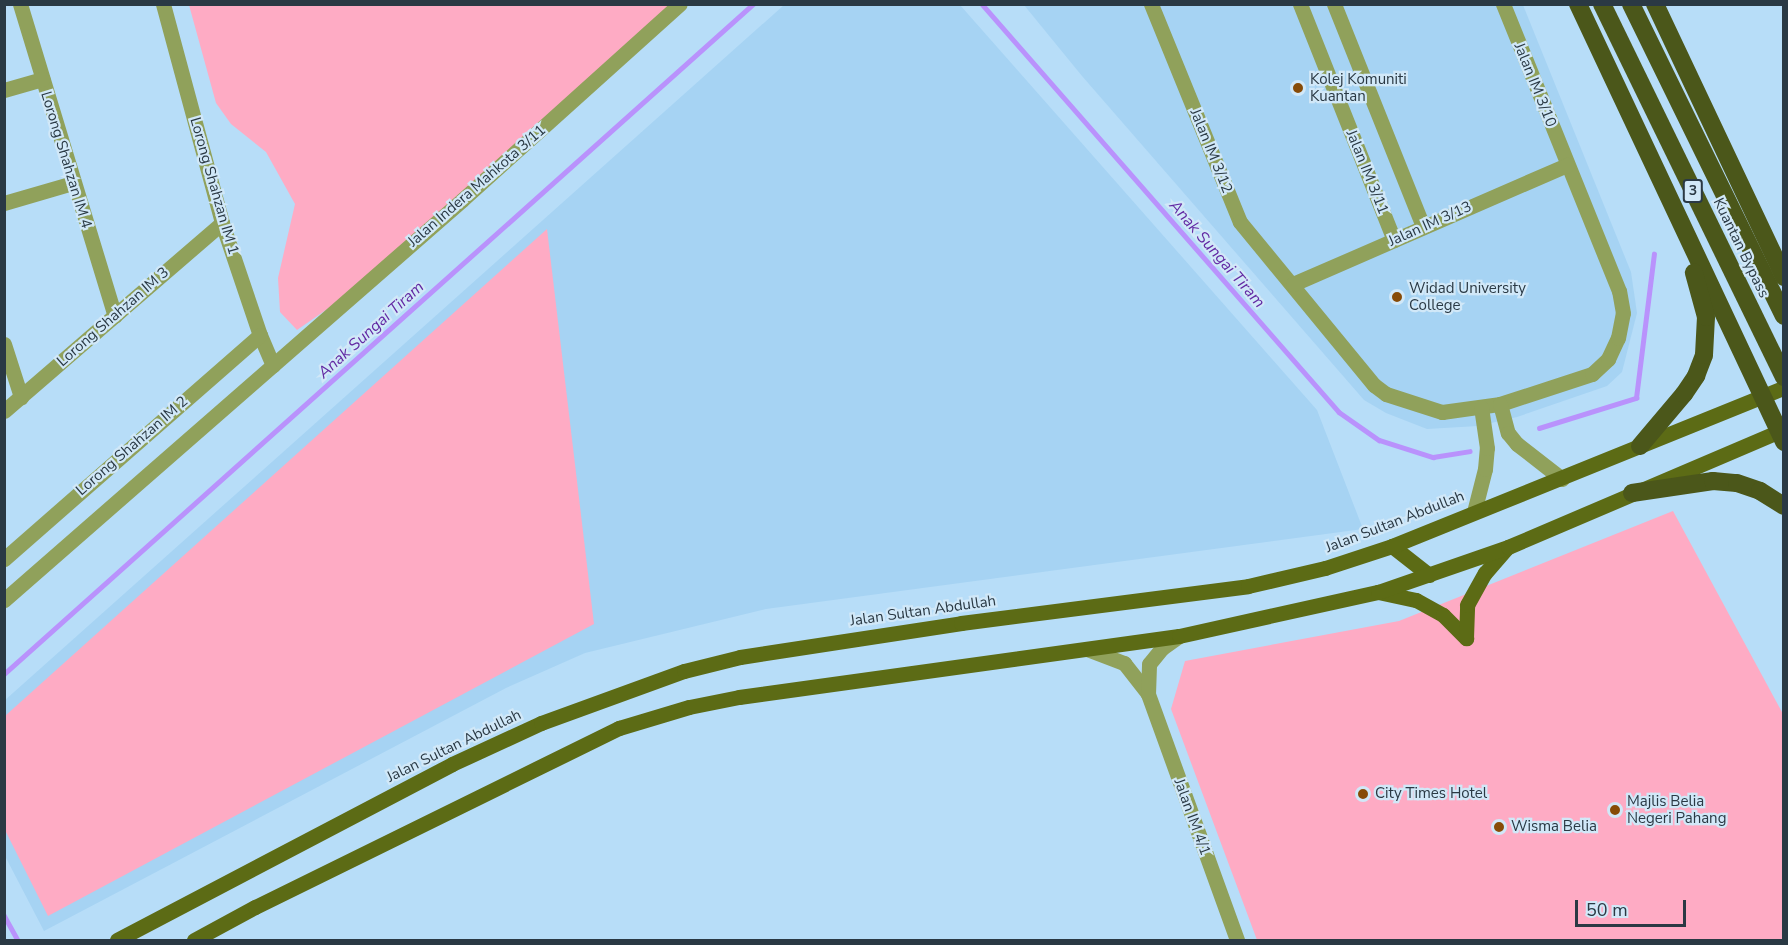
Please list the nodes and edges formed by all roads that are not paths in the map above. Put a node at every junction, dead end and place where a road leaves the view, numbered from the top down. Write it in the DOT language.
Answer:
graph roads {
  1 [pos="20,4"];
  2 [pos="163,4"];
  3 [pos="680,4"];
  4 [pos="1151,4"];
  5 [pos="1300,4"];
  6 [pos="1334,4"];
  7 [pos="1503,4"];
  8 [pos="1578,4"];
  9 [pos="1602,4"];
  10 [pos="1631,4"];
  11 [pos="1655,4"];
  12 [pos="42,79"];
  13 [pos="4,90"];
  14 [pos="1567,165"];
  15 [pos="72,183"];
  16 [pos="4,203"];
  17 [pos="222,223"];
  18 [pos="1423,227"];
  19 [pos="1684,233"];
  20 [pos="1764,235"];
  21 [pos="1394,240"];
  22 [pos="1784,257"];
  23 [pos="1784,277"];
  24 [pos="1293,284"];
  25 [pos="115,316"];
  26 [pos="1784,316"];
  27 [pos="260,335"];
  28 [pos="4,344"];
  29 [pos="1740,350"];
  30 [pos="1784,362"];
  31 [pos="273,365"];
  32 [pos="1784,377"];
  33 [pos="1784,388"];
  34 [pos="21,397"];
  35 [pos="1762,397"];
  36 [pos="1500,404"];
  37 [pos="1481,407"];
  38 [pos="4,411"];
  39 [pos="1782,434"];
  40 [pos="1640,446"];
  41 [pos="1562,479"];
  42 [pos="1632,493"];
  43 [pos="1784,506"];
  44 [pos="1474,512"];
  45 [pos="1392,546"];
  46 [pos="1509,547"];
  47 [pos="4,559"];
  48 [pos="1429,575"];
  49 [pos="1378,592"];
  50 [pos="4,600"];
  51 [pos="1179,636"];
  52 [pos="1087,649"];
  53 [pos="1148,694"];
  54 [pos="117,940"];
  55 [pos="194,940"];
  56 [pos="1237,940"];
  1 -- 12 [label="street, Lorong Shahzan IM 4"];
  2 -- 17 [label="street, Lorong Shahzan IM 1"];
  3 -- 31 [label="street, Jalan Indera Mahkota 3/11"];
  4 -- 24 [label="street, Jalan IM 3/12"];
  5 -- 21 [label="street, Jalan IM 3/11"];
  6 -- 18 [label="street, Jalan IM 3/11"];
  7 -- 14 [label="street, Jalan IM 3/10"];
  8 -- 19 [label="highway"];
  9 -- 32 [label="highway, Kuantan Bypass / 3"];
  10 -- 26 [label="highway, Kuantan Bypass / 3"];
  11 -- 20 [label="highway"];
  12 -- 13 [label="street"];
  12 -- 15 [label="street, Lorong Shahzan IM 4"];
  14 -- 18 [label="street, Jalan IM 3/13"];
  14 -- 36 [label="street, Jalan IM 3/10"];
  15 -- 16 [label="street"];
  15 -- 25 [label="street, Lorong Shahzan IM 4"];
  17 -- 25 [label="street, Lorong Shahzan IM 3"];
  17 -- 27 [label="street, Lorong Shahzan IM 1"];
  18 -- 21 [label="street, Jalan IM 3/13"];
  19 -- 29 [label="highway"];
  19 -- 40 [label="highway"];
  20 -- 22 [label="highway"];
  20 -- 23 [label="highway"];
  21 -- 24 [label="street, Jalan IM 3/13"];
  24 -- 37 [label="street, Jalan IM 3/12"];
  25 -- 34 [label="street, Lorong Shahzan IM 3"];
  27 -- 31 [label="street, Lorong Shahzan IM 1"];
  27 -- 47 [label="street, Lorong Shahzan IM 2"];
  28 -- 34 [label="street"];
  29 -- 30 [label="highway"];
  29 -- 35 [label="highway"];
  31 -- 50 [label="street, Jalan Indera Mahkota 3/11"];
  33 -- 35 [label="main road, Jalan Sultan Abdullah"];
  34 -- 38 [label="street, Lorong Shahzan IM 3"];
  35 -- 39 [label="highway"];
  35 -- 40 [label="main road, Jalan Sultan Abdullah"];
  36 -- 37 [label="street, Jalan IM 3/12"];
  36 -- 41 [label="street"];
  37 -- 44 [label="street"];
  39 -- 42 [label="main road"];
  40 -- 41 [label="main road, Jalan Sultan Abdullah"];
  41 -- 44 [label="main road, Jalan Sultan Abdullah"];
  42 -- 43 [label="highway"];
  42 -- 46 [label="main road"];
  44 -- 45 [label="main road, Jalan Sultan Abdullah"];
  45 -- 48 [label="main road"];
  45 -- 54 [label="main road, Jalan Sultan Abdullah"];
  46 -- 48 [label="main road"];
  46 -- 49 [label="main road"];
  48 -- 49 [label="main road"];
  49 -- 51 [label="main road"];
  51 -- 52 [label="main road"];
  51 -- 53 [label="street, Jalan IM 4/1"];
  52 -- 53 [label="street, Jalan IM 4/1"];
  52 -- 55 [label="main road"];
  53 -- 56 [label="street, Jalan IM 4/1"];
}
